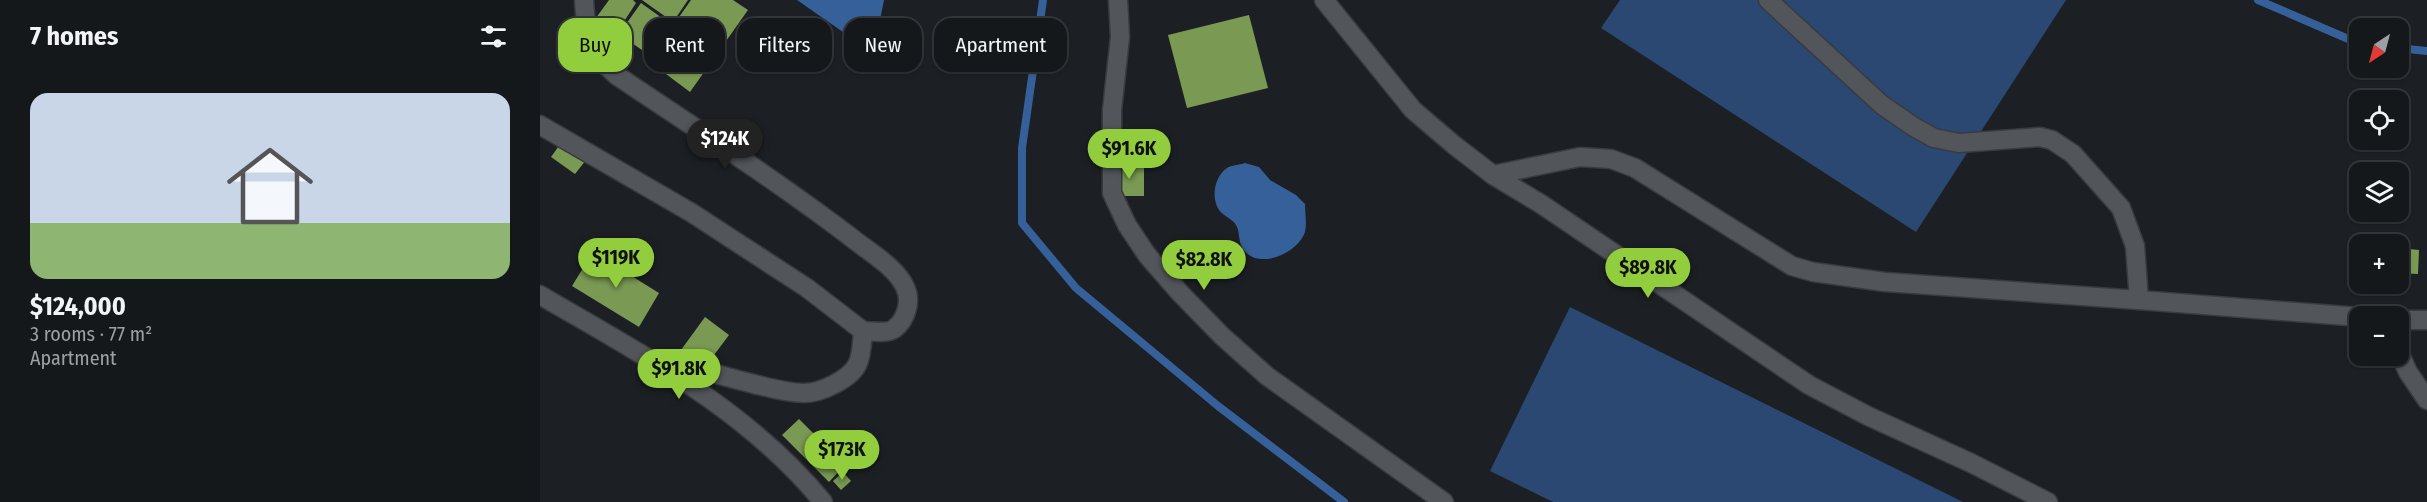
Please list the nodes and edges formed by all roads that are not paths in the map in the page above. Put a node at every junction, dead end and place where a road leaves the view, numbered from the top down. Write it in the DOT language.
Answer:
graph roads {
  1 [pos="584,0"];
  2 [pos="1118,0"];
  3 [pos="1324,0"];
  4 [pos="1768,0"];
  5 [pos="540,125"];
  6 [pos="1493,175"];
  7 [pos="540,296"];
  8 [pos="2139,300"];
  9 [pos="2349,316"];
  10 [pos="2409,320"];
  11 [pos="2427,320"];
  12 [pos="863,331"];
  13 [pos="655,362"];
  14 [pos="2405,366"];
  15 [pos="2427,400"];
  16 [pos="823,502"];
  17 [pos="1444,502"];
  18 [pos="2048,502"];
  1 -- 12 [label="street"];
  2 -- 17 [label="street"];
  3 -- 6 [label="street"];
  4 -- 8 [label="street"];
  5 -- 12 [label="street"];
  6 -- 8 [label="street"];
  6 -- 18 [label="street"];
  7 -- 13 [label="street"];
  8 -- 9 [label="street"];
  10 -- 11 [label="street"];
  12 -- 13 [label="street"];
  13 -- 16 [label="street"];
  14 -- 15 [label="street"];
}
